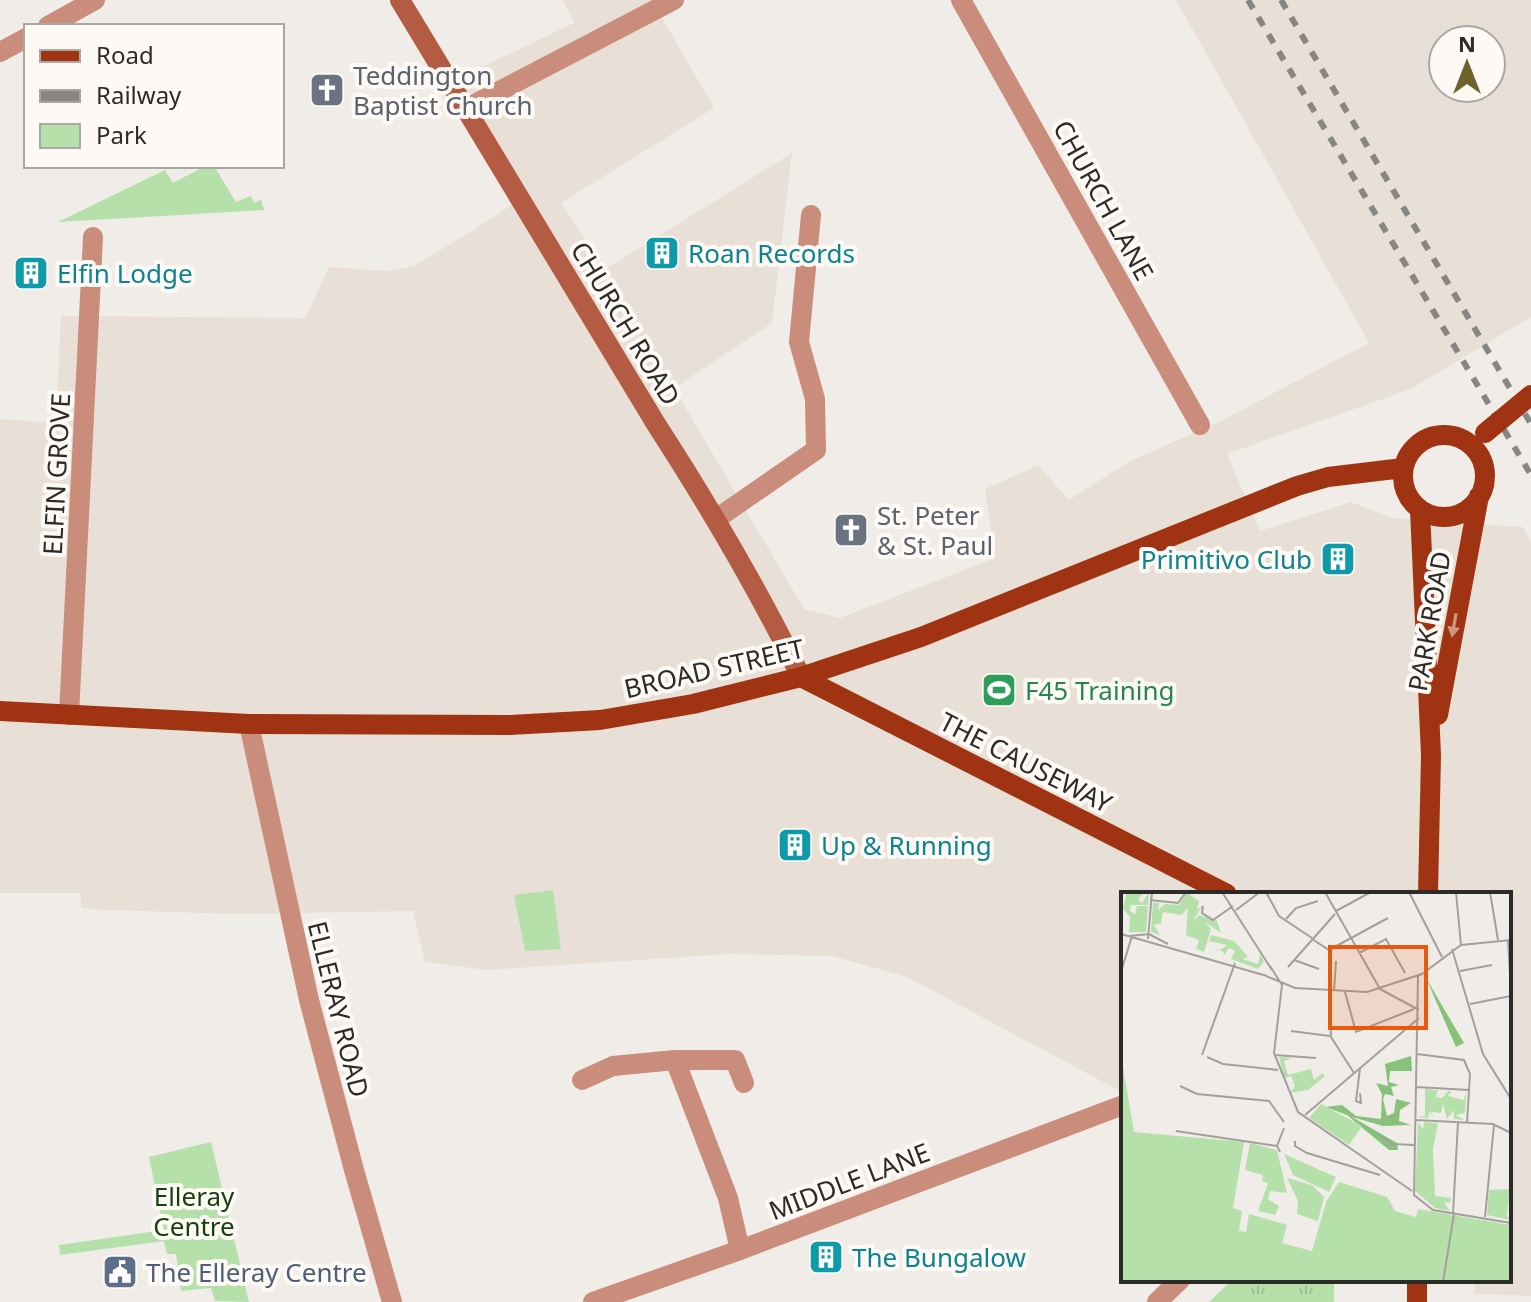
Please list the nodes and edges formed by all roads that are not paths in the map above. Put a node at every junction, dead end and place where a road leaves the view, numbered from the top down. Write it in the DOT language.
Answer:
graph roads {
  1 [pos="95,0"];
  2 [pos="400,0"];
  3 [pos="674,0"];
  4 [pos="961,0"];
  5 [pos="52,24"];
  6 [pos="24,39"];
  7 [pos="0,52"];
  8 [pos="465,109"];
  9 [pos="811,215"];
  10 [pos="93,237"];
  11 [pos="1531,395"];
  12 [pos="1200,425"];
  13 [pos="1479,440"];
  14 [pos="1403,468"];
  15 [pos="1479,496"];
  16 [pos="1420,510"];
  17 [pos="716,519"];
  18 [pos="801,677"];
  19 [pos="0,711"];
  20 [pos="69,715"];
  21 [pos="249,724"];
  22 [pos="1431,755"];
  23 [pos="1223,892"];
  24 [pos="1428,892"];
  25 [pos="675,1060"];
  26 [pos="582,1080"];
  27 [pos="744,1083"];
  28 [pos="1121,1106"];
  29 [pos="740,1250"];
  30 [pos="1178,1282"];
  31 [pos="392,1302"];
  32 [pos="593,1302"];
  33 [pos="1157,1302"];
  1 -- 5 [label="street"];
  2 -- 8 [label="main road, CHURCH ROAD"];
  3 -- 8 [label="street"];
  4 -- 12 [label="street, CHURCH LANE"];
  6 -- 7 [label="street"];
  8 -- 17 [label="main road, CHURCH ROAD"];
  9 -- 17 [label="street"];
  10 -- 20 [label="street, ELFIN GROVE"];
  11 -- 13 [label="main road, bridge"];
  13 -- 14 [label="main road"];
  13 -- 15 [label="main road"];
  14 -- 16 [label="main road"];
  14 -- 18 [label="main road, BROAD STREET"];
  15 -- 16 [label="main road"];
  15 -- 22 [label="main road, PARK ROAD, one-way"];
  16 -- 22 [label="main road, PARK ROAD"];
  17 -- 18 [label="main road, CHURCH ROAD"];
  18 -- 21 [label="main road, BROAD STREET"];
  18 -- 23 [label="main road, THE CAUSEWAY"];
  19 -- 20 [label="main road, BROAD STREET"];
  20 -- 21 [label="main road, BROAD STREET"];
  21 -- 31 [label="street, ELLERAY ROAD"];
  22 -- 24 [label="main road, PARK ROAD"];
  25 -- 26 [label="street"];
  25 -- 27 [label="street"];
  25 -- 29 [label="street"];
  28 -- 29 [label="street, MIDDLE LANE"];
  29 -- 32 [label="street, MIDDLE LANE"];
  30 -- 33 [label="street"];
}
